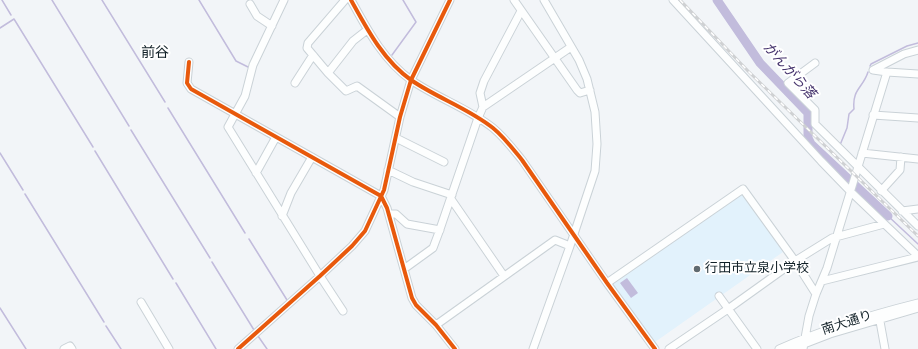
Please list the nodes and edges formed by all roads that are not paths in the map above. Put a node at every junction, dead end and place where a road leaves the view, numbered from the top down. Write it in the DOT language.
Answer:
graph roads {
  1 [pos="284,0"];
  2 [pos="345,0"];
  3 [pos="351,0"];
  4 [pos="450,0"];
  5 [pos="514,0"];
  6 [pos="544,0"];
  7 [pos="673,0"];
  8 [pos="250,4"];
  9 [pos="521,11"];
  10 [pos="272,26"];
  11 [pos="367,30"];
  12 [pos="571,47"];
  13 [pos="918,50"];
  14 [pos="313,55"];
  15 [pos="554,58"];
  16 [pos="189,62"];
  17 [pos="815,63"];
  18 [pos="887,72"];
  19 [pos="328,73"];
  20 [pos="918,74"];
  21 [pos="411,80"];
  22 [pos="295,83"];
  23 [pos="590,90"];
  24 [pos="483,107"];
  25 [pos="235,114"];
  26 [pos="873,115"];
  27 [pos="400,118"];
  28 [pos="478,118"];
  29 [pos="918,118"];
  30 [pos="276,137"];
  31 [pos="396,138"];
  32 [pos="862,153"];
  33 [pos="312,157"];
  34 [pos="901,157"];
  35 [pos="918,159"];
  36 [pos="444,162"];
  37 [pos="858,167"];
  38 [pos="388,170"];
  39 [pos="256,173"];
  40 [pos="881,191"];
  41 [pos="850,192"];
  42 [pos="381,196"];
  43 [pos="451,197"];
  44 [pos="918,209"];
  45 [pos="902,211"];
  46 [pos="389,214"];
  47 [pos="282,216"];
  48 [pos="884,224"];
  49 [pos="918,226"];
  50 [pos="440,230"];
  51 [pos="574,234"];
  52 [pos="836,236"];
  53 [pos="570,246"];
  54 [pos="918,256"];
  55 [pos="795,261"];
  56 [pos="404,269"];
  57 [pos="320,276"];
  58 [pos="504,276"];
  59 [pos="822,281"];
  60 [pos="607,283"];
  61 [pos="816,294"];
  62 [pos="719,296"];
  63 [pos="141,302"];
  64 [pos="918,303"];
  65 [pos="918,308"];
  66 [pos="728,309"];
  67 [pos="343,311"];
  68 [pos="879,316"];
  69 [pos="436,325"];
  70 [pos="805,343"];
  71 [pos="64,349"];
  72 [pos="72,349"];
  73 [pos="169,349"];
  74 [pos="238,349"];
  75 [pos="455,349"];
  76 [pos="533,349"];
  77 [pos="655,349"];
  78 [pos="669,349"];
  79 [pos="757,349"];
  80 [pos="779,349"];
  81 [pos="791,349"];
  82 [pos="885,349"];
  1 -- 10 [label="street"];
  2 -- 14 [label="street"];
  3 -- 11 [label="street"];
  4 -- 21 [label="street"];
  5 -- 9 [label="street"];
  6 -- 12 [label="street"];
  7 -- 41 [label="street"];
  8 -- 10 [label="street"];
  9 -- 15 [label="street"];
  9 -- 24 [label="street"];
  10 -- 25 [label="street"];
  11 -- 19 [label="street"];
  11 -- 21 [label="street"];
  12 -- 15 [label="street"];
  12 -- 23 [label="street"];
  13 -- 18 [label="street"];
  14 -- 19 [label="street"];
  14 -- 22 [label="street"];
  15 -- 23 [label="street"];
  15 -- 24 [label="street"];
  16 -- 25 [label="street"];
  17 -- 37 [label="street"];
  18 -- 20 [label="street"];
  18 -- 26 [label="street"];
  19 -- 27 [label="street"];
  21 -- 27 [label="street"];
  21 -- 28 [label="street"];
  23 -- 51 [label="street"];
  24 -- 28 [label="street"];
  25 -- 30 [label="street"];
  25 -- 39 [label="street"];
  26 -- 29 [label="street"];
  26 -- 32 [label="street"];
  27 -- 31 [label="street"];
  28 -- 43 [label="street"];
  28 -- 51 [label="street"];
  30 -- 33 [label="street"];
  30 -- 39 [label="street"];
  31 -- 36 [label="street"];
  31 -- 38 [label="street"];
  32 -- 34 [label="street"];
  32 -- 37 [label="street"];
  33 -- 42 [label="street"];
  33 -- 47 [label="street"];
  34 -- 35 [label="street"];
  34 -- 40 [label="street"];
  37 -- 40 [label="street"];
  37 -- 41 [label="street"];
  38 -- 42 [label="street"];
  38 -- 43 [label="street"];
  39 -- 47 [label="street"];
  40 -- 45 [label="street"];
  41 -- 48 [label="street"];
  41 -- 52 [label="street"];
  42 -- 46 [label="street"];
  42 -- 57 [label="street"];
  43 -- 50 [label="street"];
  43 -- 58 [label="street"];
  44 -- 45 [label="street"];
  45 -- 49 [label="street"];
  46 -- 50 [label="street"];
  46 -- 56 [label="street"];
  47 -- 57 [label="street"];
  48 -- 52 [label="street"];
  48 -- 54 [label="street"];
  50 -- 56 [label="street"];
  51 -- 53 [label="street"];
  51 -- 60 [label="street"];
  52 -- 55 [label="street"];
  52 -- 59 [label="street"];
  53 -- 58 [label="street"];
  53 -- 76 [label="street"];
  54 -- 59 [label="street"];
  55 -- 60 [label="street"];
  55 -- 61 [label="street"];
  55 -- 66 [label="street"];
  56 -- 69 [label="street"];
  57 -- 67 [label="street"];
  57 -- 74 [label="street"];
  58 -- 69 [label="street"];
  59 -- 61 [label="street"];
  60 -- 77 [label="street"];
  61 -- 70 [label="street"];
  62 -- 66 [label="street"];
  63 -- 73 [label="street"];
  64 -- 68 [label="street, 南大通り"];
  65 -- 68 [label="street, 南大通り"];
  66 -- 78 [label="street"];
  66 -- 79 [label="street"];
  68 -- 70 [label="street, 南大通り"];
  68 -- 82 [label="street"];
  69 -- 75 [label="street"];
  70 -- 80 [label="street, 南大通り"];
  70 -- 81 [label="street, 南大通り"];
  71 -- 72 [label="street"];
}
